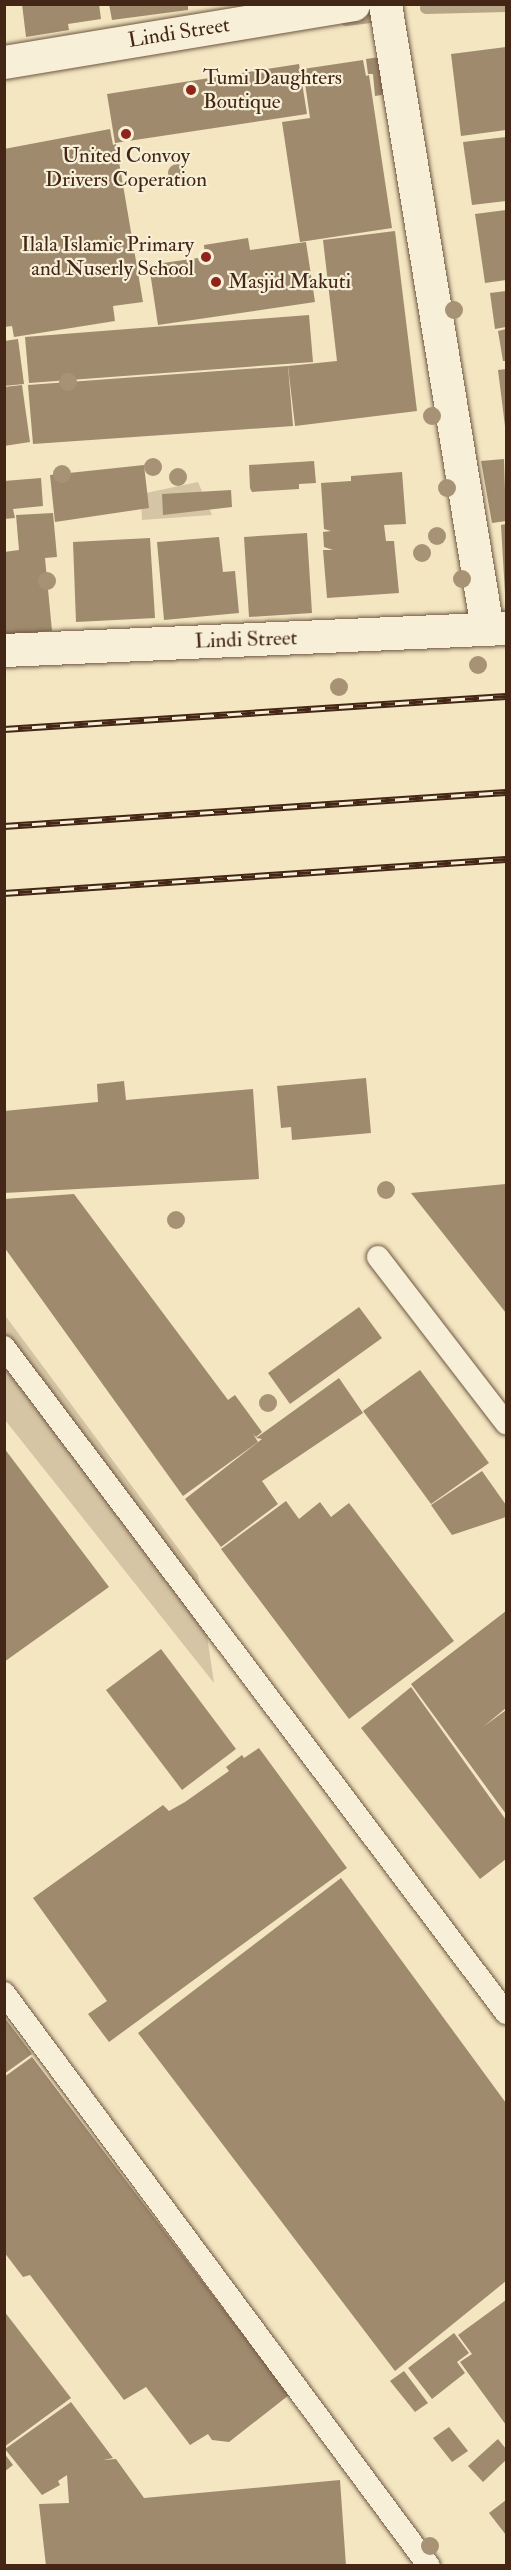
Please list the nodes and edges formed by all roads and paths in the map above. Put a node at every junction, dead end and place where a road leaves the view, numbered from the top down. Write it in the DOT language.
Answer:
graph roads {
  1 [pos="353,4"];
  2 [pos="385,4"];
  3 [pos="4,62"];
  4 [pos="497,629"];
  5 [pos="4,650"];
  6 [pos="378,1257"];
  7 [pos="4,1347"];
  8 [pos="507,1423"];
  9 [pos="4,1993"];
  10 [pos="507,2013"];
  11 [pos="429,2565"];
  1 -- 3 [label="street, Lindi Street"];
  2 -- 4 [label="street"];
  4 -- 5 [label="street, Lindi Street"];
  6 -- 8 [label="lane"];
  7 -- 10 [label="lane"];
  9 -- 11 [label="lane"];
}
